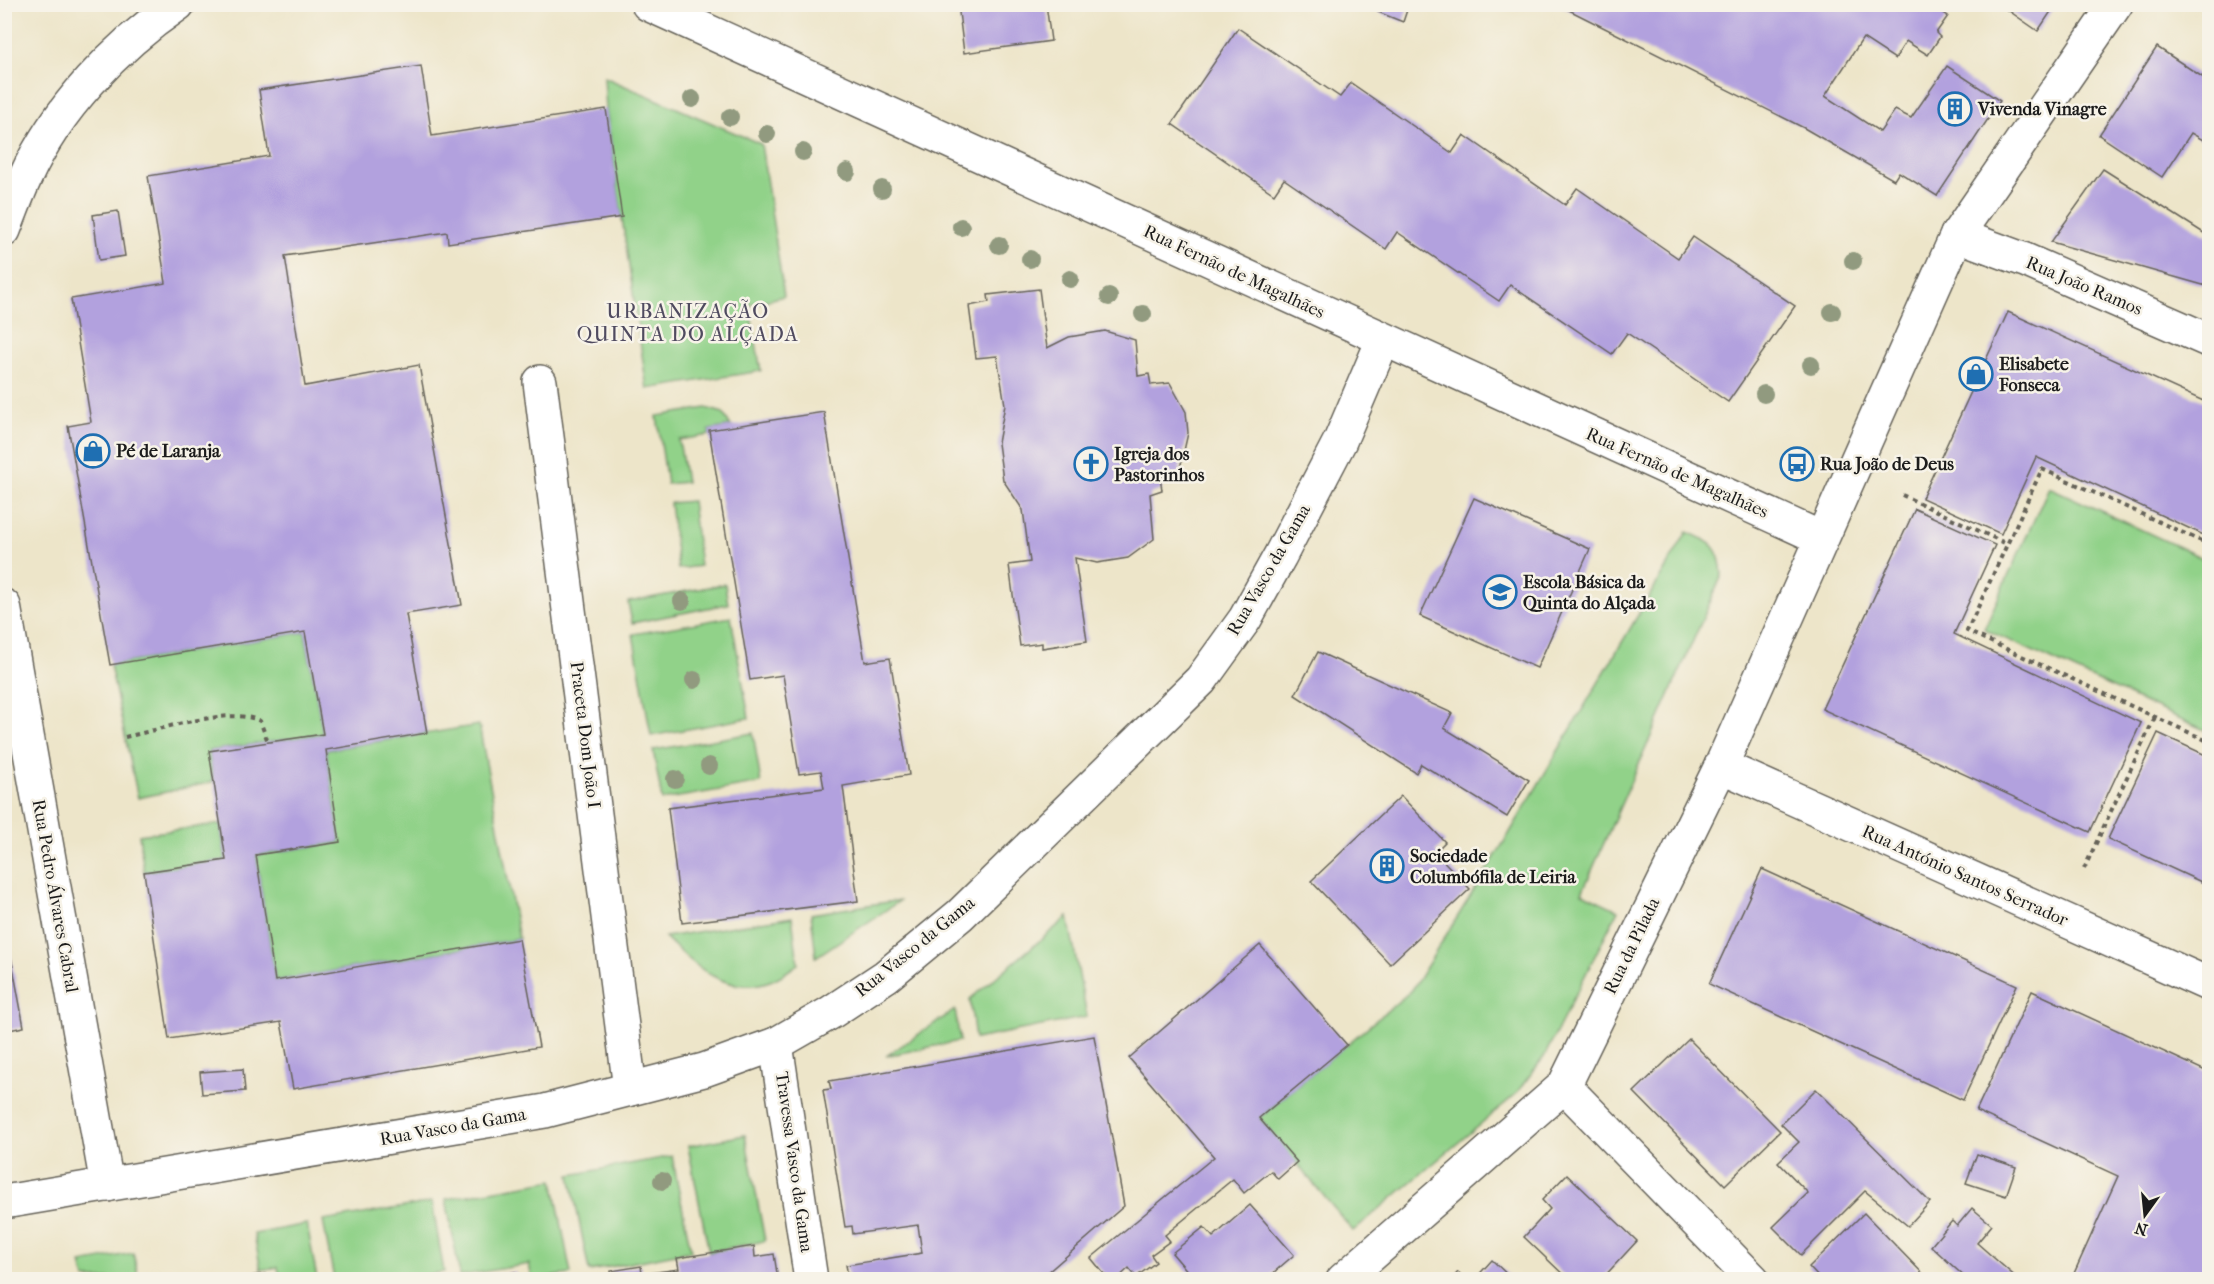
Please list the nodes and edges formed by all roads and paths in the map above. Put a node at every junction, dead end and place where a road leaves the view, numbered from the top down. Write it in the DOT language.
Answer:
graph roads {
  1 [pos="178,4"];
  2 [pos="648,4"];
  3 [pos="2116,4"];
  4 [pos="4,230"];
  5 [pos="1957,235"];
  6 [pos="1383,340"];
  7 [pos="2210,340"];
  8 [pos="540,382"];
  9 [pos="1902,495"];
  10 [pos="1821,538"];
  11 [pos="2007,544"];
  12 [pos="2210,545"];
  13 [pos="4,606"];
  14 [pos="2155,717"];
  15 [pos="125,737"];
  16 [pos="268,742"];
  17 [pos="2210,742"];
  18 [pos="1720,766"];
  19 [pos="2084,869"];
  20 [pos="2210,985"];
  21 [pos="776,1044"];
  22 [pos="1564,1086"];
  23 [pos="630,1089"];
  24 [pos="107,1185"];
  25 [pos="4,1202"];
  26 [pos="811,1280"];
  27 [pos="1343,1280"];
  28 [pos="1753,1280"];
  1 -- 4 [label="street"];
  2 -- 6 [label="street, Rua Fernão de Magalhães"];
  3 -- 5 [label="street"];
  5 -- 7 [label="street, Rua João Ramos"];
  5 -- 10 [label="street"];
  6 -- 10 [label="street, Rua Fernão de Magalhães"];
  6 -- 21 [label="street, Rua Vasco da Gama"];
  8 -- 23 [label="street, Praceta Dom João I"];
  9 -- 11 [label="path"];
  10 -- 18 [label="street, Rua da Pilada"];
  11 -- 12 [label="path"];
  11 -- 14 [label="path"];
  13 -- 24 [label="street, Rua Pedro Álvares Cabral"];
  14 -- 17 [label="path"];
  14 -- 19 [label="path"];
  15 -- 16 [label="path"];
  18 -- 20 [label="street, Rua António Santos Serrador"];
  18 -- 22 [label="street, Rua da Pilada"];
  21 -- 23 [label="street, Rua Vasco da Gama"];
  21 -- 26 [label="street, Travessa Vasco da Gama"];
  22 -- 27 [label="street, Rua da Pilada"];
  22 -- 28 [label="street"];
  23 -- 24 [label="street, Rua Vasco da Gama"];
  24 -- 25 [label="street, Rua Vasco da Gama"];
}
